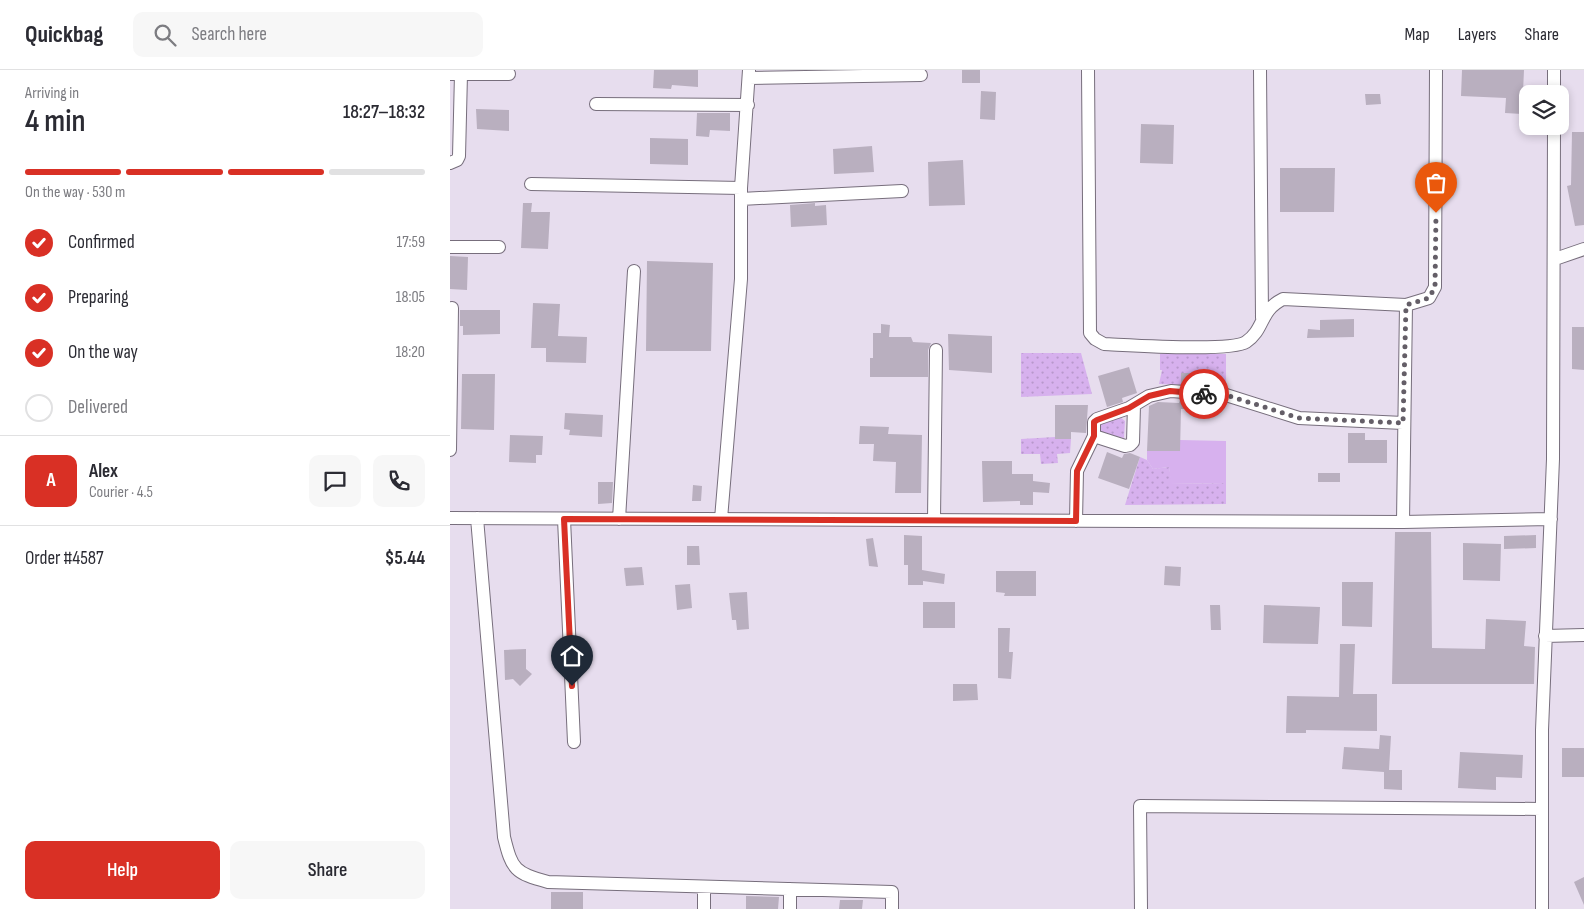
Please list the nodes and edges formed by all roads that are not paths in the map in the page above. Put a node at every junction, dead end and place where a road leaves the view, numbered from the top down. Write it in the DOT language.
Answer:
graph roads {
  1 [pos="1088,70"];
  2 [pos="1260,70"];
  3 [pos="1436,70"];
  4 [pos="1554,70"];
  5 [pos="455,74"];
  6 [pos="509,74"];
  7 [pos="749,74"];
  8 [pos="921,75"];
  9 [pos="1554,85"];
  10 [pos="596,104"];
  11 [pos="748,105"];
  12 [pos="1554,135"];
  13 [pos="450,163"];
  14 [pos="531,184"];
  15 [pos="902,191"];
  16 [pos="741,193"];
  17 [pos="450,247"];
  18 [pos="499,247"];
  19 [pos="1584,250"];
  20 [pos="1555,259"];
  21 [pos="634,272"];
  22 [pos="1406,305"];
  23 [pos="452,308"];
  24 [pos="1262,318"];
  25 [pos="936,350"];
  26 [pos="1134,405"];
  27 [pos="1403,423"];
  28 [pos="1094,436"];
  29 [pos="450,450"];
  30 [pos="450,518"];
  31 [pos="477,518"];
  32 [pos="564,519"];
  33 [pos="619,519"];
  34 [pos="721,519"];
  35 [pos="1551,519"];
  36 [pos="934,520"];
  37 [pos="1076,521"];
  38 [pos="1403,522"];
  39 [pos="1584,635"];
  40 [pos="1545,636"];
  41 [pos="574,742"];
  42 [pos="1541,809"];
  43 [pos="704,887"];
  44 [pos="790,889"];
  45 [pos="704,909"];
  46 [pos="790,909"];
  47 [pos="892,909"];
  48 [pos="1141,909"];
  49 [pos="1542,909"];
  1 -- 24 [label="street"];
  2 -- 24 [label="street"];
  3 -- 22 [label="street"];
  4 -- 9 [label="street"];
  5 -- 6 [label="street"];
  5 -- 13 [label="street"];
  7 -- 8 [label="street"];
  7 -- 11 [label="street"];
  10 -- 11 [label="street"];
  11 -- 16 [label="street"];
  12 -- 20 [label="street"];
  14 -- 16 [label="street"];
  15 -- 16 [label="street"];
  16 -- 34 [label="street"];
  17 -- 18 [label="street"];
  19 -- 20 [label="street"];
  20 -- 35 [label="street"];
  21 -- 33 [label="street"];
  22 -- 24 [label="street"];
  22 -- 27 [label="street"];
  23 -- 29 [label="street"];
  25 -- 36 [label="street"];
  26 -- 27 [label="street"];
  26 -- 28 [label="street"];
  26 -- 28 [label="street"];
  27 -- 38 [label="street"];
  28 -- 37 [label="street"];
  30 -- 31 [label="street"];
  31 -- 32 [label="street"];
  31 -- 43 [label="street"];
  32 -- 33 [label="street"];
  32 -- 41 [label="street"];
  33 -- 34 [label="street"];
  34 -- 36 [label="street"];
  35 -- 38 [label="street"];
  35 -- 40 [label="street"];
  36 -- 37 [label="street"];
  37 -- 38 [label="street"];
  39 -- 40 [label="street"];
  40 -- 42 [label="street"];
  42 -- 48 [label="street"];
  42 -- 49 [label="street"];
  43 -- 44 [label="street"];
  43 -- 45 [label="street"];
  44 -- 46 [label="street"];
  44 -- 47 [label="street"];
}
